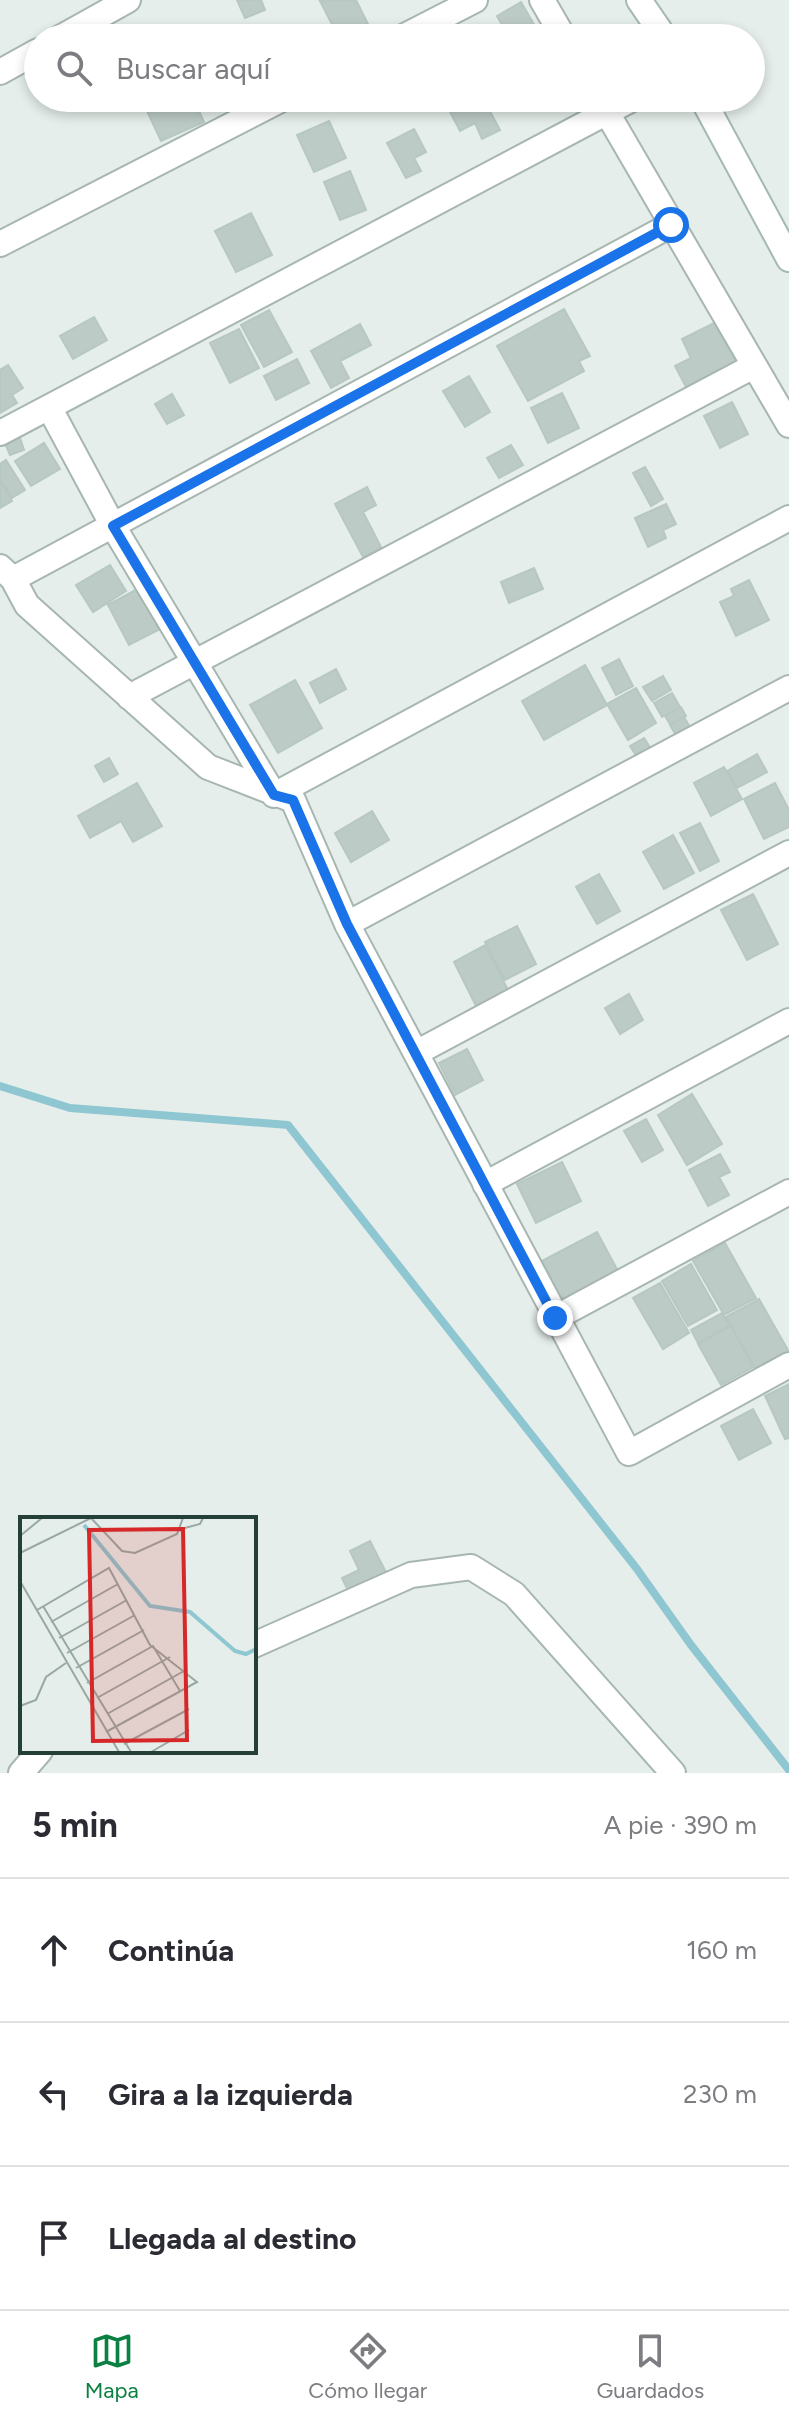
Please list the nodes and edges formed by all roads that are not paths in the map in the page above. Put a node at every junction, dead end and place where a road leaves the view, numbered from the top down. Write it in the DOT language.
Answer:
graph roads {
  1 [pos="128,0"];
  2 [pos="475,0"];
  3 [pos="542,0"];
  4 [pos="639,0"];
  5 [pos="85,24"];
  6 [pos="428,24"];
  7 [pos="556,24"];
  8 [pos="655,24"];
  9 [pos="24,59"];
  10 [pos="0,72"];
  11 [pos="257,112"];
  12 [pos="589,112"];
  13 [pos="606,112"];
  14 [pos="710,112"];
  15 [pos="671,225"];
  16 [pos="0,244"];
  17 [pos="789,259"];
  18 [pos="752,367"];
  19 [pos="49,407"];
  20 [pos="789,425"];
  21 [pos="0,433"];
  22 [pos="789,518"];
  23 [pos="113,526"];
  24 [pos="7,573"];
  25 [pos="194,663"];
  26 [pos="789,688"];
  27 [pos="129,697"];
  28 [pos="274,795"];
  29 [pos="789,853"];
  30 [pos="347,924"];
  31 [pos="789,1021"];
  32 [pos="416,1053"];
  33 [pos="485,1184"];
  34 [pos="789,1192"];
  35 [pos="555,1318"];
  36 [pos="789,1365"];
  37 [pos="256,1644"];
  38 [pos="38,1753"];
  39 [pos="21,1773"];
  40 [pos="673,1773"];
  1 -- 5 [label="street"];
  2 -- 6 [label="street"];
  3 -- 7 [label="street"];
  4 -- 8 [label="street"];
  9 -- 10 [label="street"];
  11 -- 16 [label="street"];
  12 -- 19 [label="street"];
  13 -- 15 [label="street"];
  14 -- 17 [label="street"];
  15 -- 18 [label="street"];
  15 -- 23 [label="street"];
  18 -- 20 [label="street"];
  18 -- 25 [label="street"];
  19 -- 21 [label="street"];
  19 -- 23 [label="street"];
  22 -- 28 [label="street"];
  23 -- 24 [label="street"];
  23 -- 25 [label="street"];
  24 -- 27 [label="street"];
  25 -- 27 [label="street"];
  25 -- 28 [label="street"];
  26 -- 30 [label="street"];
  27 -- 28 [label="street"];
  28 -- 30 [label="street"];
  29 -- 32 [label="street"];
  30 -- 32 [label="street"];
  31 -- 33 [label="street"];
  32 -- 33 [label="street"];
  33 -- 35 [label="street"];
  34 -- 35 [label="street"];
  35 -- 36 [label="street"];
  37 -- 40 [label="street"];
  38 -- 39 [label="street"];
}
